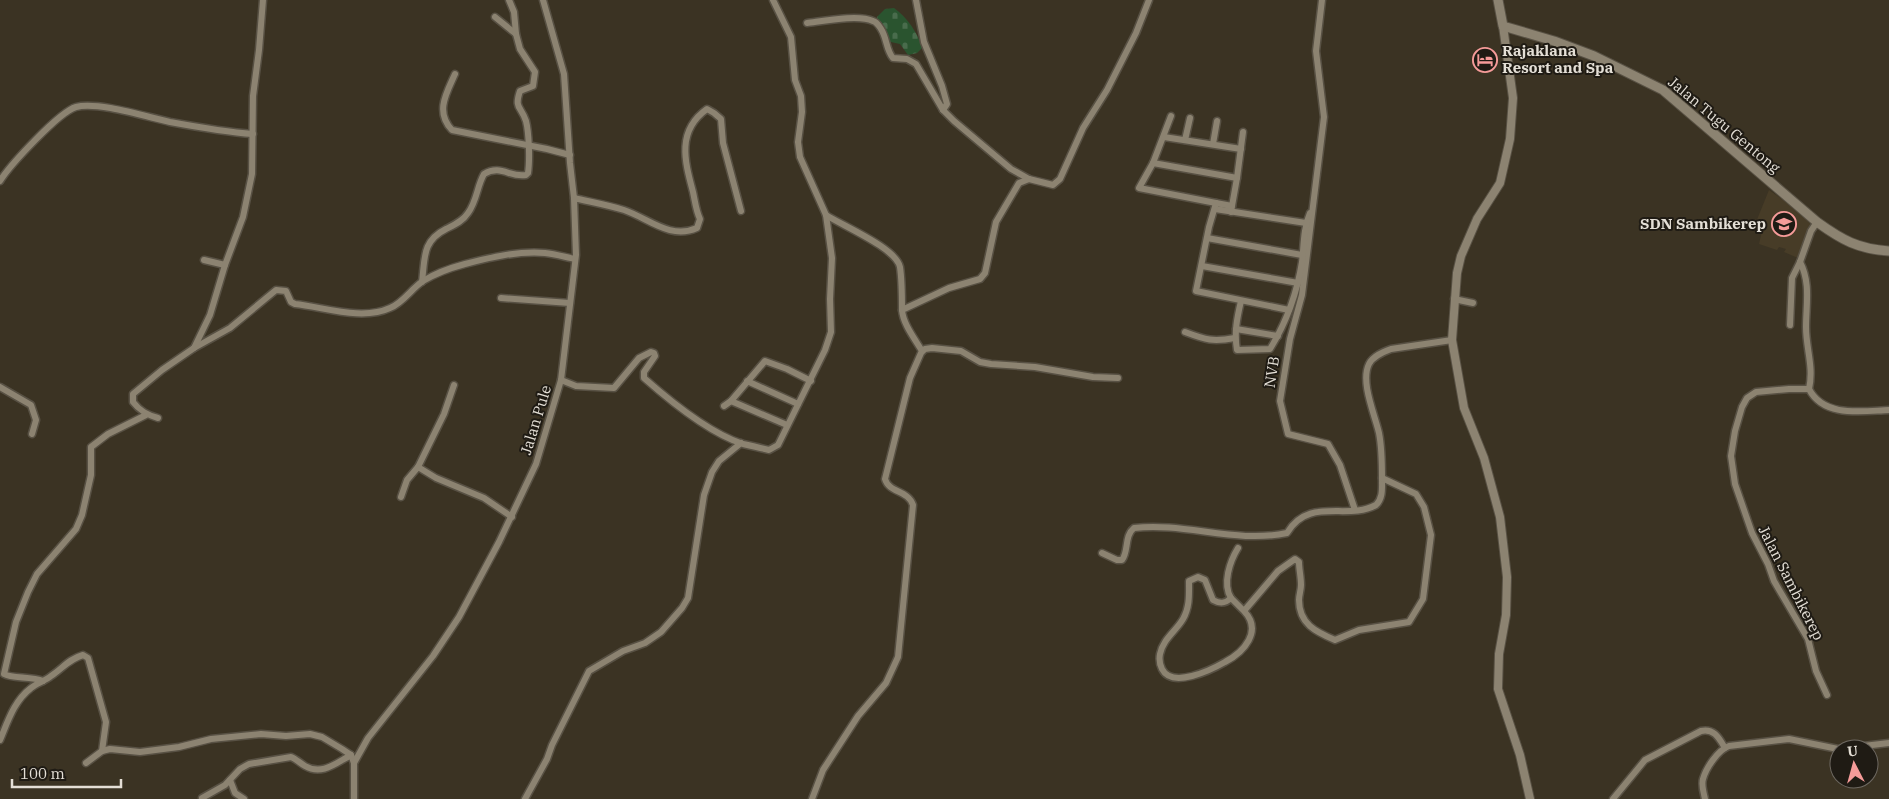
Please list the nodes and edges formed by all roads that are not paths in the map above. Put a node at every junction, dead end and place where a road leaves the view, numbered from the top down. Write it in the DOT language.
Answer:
graph roads {
  1 [pos="263,0"];
  2 [pos="509,0"];
  3 [pos="543,0"];
  4 [pos="772,0"];
  5 [pos="916,0"];
  6 [pos="1149,0"];
  7 [pos="1322,0"];
  8 [pos="1498,0"];
  9 [pos="495,17"];
  10 [pos="807,23"];
  11 [pos="1503,26"];
  12 [pos="516,34"];
  13 [pos="455,74"];
  14 [pos="943,110"];
  15 [pos="1172,116"];
  16 [pos="1190,118"];
  17 [pos="1217,121"];
  18 [pos="1243,132"];
  19 [pos="253,134"];
  20 [pos="1164,137"];
  21 [pos="1185,140"];
  22 [pos="1213,144"];
  23 [pos="528,146"];
  24 [pos="1241,150"];
  25 [pos="570,155"];
  26 [pos="1153,162"];
  27 [pos="1236,178"];
  28 [pos="1029,179"];
  29 [pos="0,181"];
  30 [pos="574,198"];
  31 [pos="1215,206"];
  32 [pos="1313,206"];
  33 [pos="1232,209"];
  34 [pos="741,211"];
  35 [pos="826,214"];
  36 [pos="1817,222"];
  37 [pos="1306,223"];
  38 [pos="1207,238"];
  39 [pos="1889,251"];
  40 [pos="1302,255"];
  41 [pos="575,259"];
  42 [pos="204,260"];
  43 [pos="1800,262"];
  44 [pos="225,265"];
  45 [pos="1202,266"];
  46 [pos="422,282"];
  47 [pos="1298,283"];
  48 [pos="501,298"];
  49 [pos="1454,299"];
  50 [pos="1241,301"];
  51 [pos="570,303"];
  52 [pos="1473,303"];
  53 [pos="902,310"];
  54 [pos="1289,310"];
  55 [pos="1790,325"];
  56 [pos="1236,329"];
  57 [pos="1186,332"];
  58 [pos="1278,336"];
  59 [pos="1235,338"];
  60 [pos="1452,340"];
  61 [pos="194,348"];
  62 [pos="922,351"];
  63 [pos="1118,378"];
  64 [pos="561,380"];
  65 [pos="747,381"];
  66 [pos="811,381"];
  67 [pos="454,385"];
  68 [pos="0,387"];
  69 [pos="1809,389"];
  70 [pos="731,401"];
  71 [pos="798,404"];
  72 [pos="724,406"];
  73 [pos="1889,410"];
  74 [pos="146,415"];
  75 [pos="158,418"];
  76 [pos="787,425"];
  77 [pos="32,434"];
  78 [pos="741,443"];
  79 [pos="418,467"];
  80 [pos="1382,478"];
  81 [pos="401,498"];
  82 [pos="1355,510"];
  83 [pos="512,517"];
  84 [pos="1238,548"];
  85 [pos="1102,553"];
  86 [pos="1231,598"];
  87 [pos="1244,611"];
  88 [pos="0,652"];
  89 [pos="9,652"];
  90 [pos="43,681"];
  91 [pos="1827,695"];
  92 [pos="0,740"];
  93 [pos="1889,743"];
  94 [pos="1725,748"];
  95 [pos="102,751"];
  96 [pos="351,755"];
  97 [pos="86,763"];
  98 [pos="354,763"];
  99 [pos="230,780"];
  100 [pos="217,790"];
  101 [pos="202,798"];
  102 [pos="216,799"];
  103 [pos="244,799"];
  104 [pos="354,799"];
  105 [pos="525,799"];
  106 [pos="812,799"];
  107 [pos="1530,799"];
  108 [pos="1613,799"];
  109 [pos="1705,799"];
  1 -- 19 [label="street"];
  2 -- 12 [label="street"];
  3 -- 25 [label="street, Jalan Pule"];
  4 -- 35 [label="street"];
  5 -- 14 [label="street"];
  6 -- 28 [label="street"];
  7 -- 32 [label="street"];
  8 -- 11 [label="main road"];
  9 -- 12 [label="street"];
  10 -- 14 [label="street"];
  11 -- 36 [label="main road, Jalan Tugu Gentong"];
  11 -- 49 [label="street"];
  12 -- 23 [label="street"];
  13 -- 23 [label="street"];
  14 -- 28 [label="street"];
  15 -- 20 [label="street"];
  16 -- 21 [label="street"];
  17 -- 22 [label="street"];
  18 -- 24 [label="street"];
  19 -- 29 [label="street"];
  19 -- 44 [label="street"];
  20 -- 21 [label="street"];
  20 -- 26 [label="street"];
  21 -- 22 [label="street"];
  22 -- 24 [label="street"];
  23 -- 25 [label="street"];
  23 -- 46 [label="street"];
  24 -- 27 [label="street"];
  25 -- 30 [label="street, Jalan Pule"];
  26 -- 27 [label="street"];
  26 -- 31 [label="street"];
  27 -- 33 [label="street"];
  28 -- 53 [label="street"];
  30 -- 34 [label="street"];
  30 -- 41 [label="street, Jalan Pule"];
  31 -- 33 [label="street"];
  31 -- 38 [label="street"];
  32 -- 37 [label="street"];
  32 -- 82 [label="street, NVB"];
  33 -- 37 [label="street"];
  35 -- 53 [label="street"];
  35 -- 66 [label="street"];
  36 -- 39 [label="main road, Jalan Tugu Gentong"];
  36 -- 43 [label="street"];
  37 -- 40 [label="street"];
  38 -- 40 [label="street"];
  38 -- 45 [label="street"];
  40 -- 47 [label="street"];
  41 -- 46 [label="street"];
  41 -- 51 [label="street, Jalan Pule"];
  42 -- 44 [label="street"];
  43 -- 55 [label="street"];
  43 -- 69 [label="street"];
  44 -- 61 [label="street"];
  45 -- 47 [label="street"];
  45 -- 50 [label="street"];
  46 -- 61 [label="street"];
  47 -- 54 [label="street"];
  48 -- 51 [label="street"];
  49 -- 52 [label="street"];
  49 -- 60 [label="street"];
  50 -- 54 [label="street"];
  50 -- 56 [label="street"];
  51 -- 64 [label="street, Jalan Pule"];
  53 -- 62 [label="street"];
  54 -- 58 [label="street"];
  56 -- 58 [label="street"];
  56 -- 59 [label="street"];
  57 -- 59 [label="street"];
  58 -- 59 [label="street"];
  60 -- 80 [label="street"];
  60 -- 107 [label="street"];
  61 -- 74 [label="street"];
  62 -- 63 [label="street"];
  62 -- 106 [label="street"];
  64 -- 78 [label="street"];
  64 -- 83 [label="street, Jalan Pule"];
  65 -- 66 [label="street"];
  65 -- 70 [label="street"];
  65 -- 71 [label="street"];
  66 -- 71 [label="street"];
  67 -- 79 [label="street"];
  68 -- 77 [label="street"];
  69 -- 73 [label="street"];
  69 -- 91 [label="street, Jalan Sambikerep"];
  70 -- 72 [label="street"];
  70 -- 76 [label="street"];
  71 -- 76 [label="street"];
  74 -- 75 [label="street"];
  74 -- 89 [label="street"];
  76 -- 78 [label="street"];
  78 -- 105 [label="street"];
  79 -- 81 [label="street"];
  79 -- 83 [label="street"];
  80 -- 82 [label="street"];
  80 -- 87 [label="street"];
  82 -- 85 [label="street"];
  83 -- 98 [label="street, Jalan Pule"];
  84 -- 86 [label="street"];
  86 -- 87 [label="street"];
  86 -- 87 [label="street"];
  88 -- 89 [label="street"];
  89 -- 90 [label="street"];
  90 -- 92 [label="street"];
  90 -- 95 [label="street"];
  93 -- 94 [label="street"];
  94 -- 108 [label="street"];
  94 -- 109 [label="street"];
  95 -- 96 [label="street"];
  95 -- 97 [label="street"];
  96 -- 98 [label="street"];
  96 -- 99 [label="street"];
  98 -- 104 [label="street, Jalan Pule"];
  99 -- 100 [label="street"];
  99 -- 103 [label="street"];
  100 -- 101 [label="street"];
  100 -- 102 [label="street"];
}
